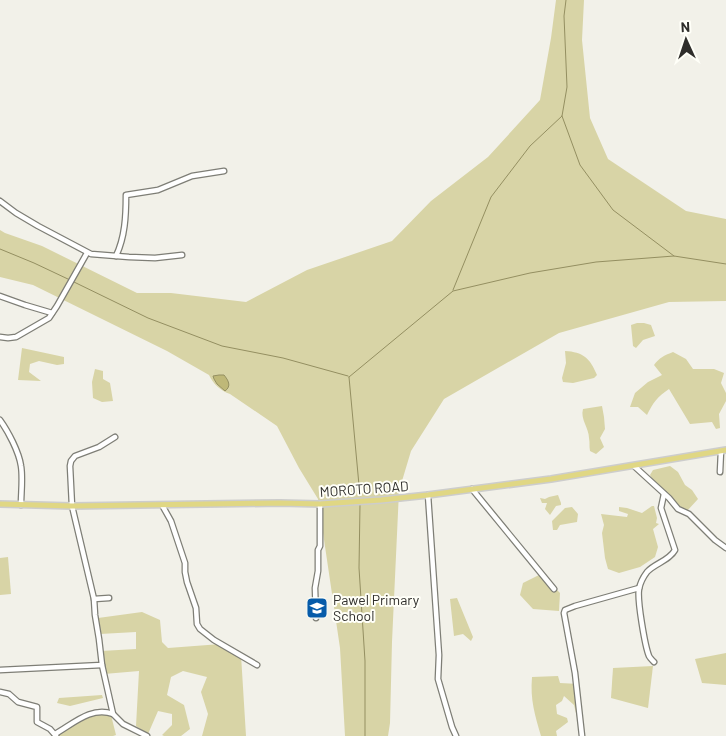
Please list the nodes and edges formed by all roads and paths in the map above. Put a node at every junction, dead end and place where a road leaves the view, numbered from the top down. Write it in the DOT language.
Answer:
graph roads {
  1 [pos="224,171"];
  2 [pos="0,201"];
  3 [pos="87,253"];
  4 [pos="182,255"];
  5 [pos="116,256"];
  6 [pos="0,296"];
  7 [pos="52,312"];
  8 [pos="0,337"];
  9 [pos="0,420"];
  10 [pos="115,437"];
  11 [pos="723,451"];
  12 [pos="634,466"];
  13 [pos="720,472"];
  14 [pos="472,489"];
  15 [pos="664,494"];
  16 [pos="428,495"];
  17 [pos="0,504"];
  18 [pos="320,504"];
  19 [pos="21,505"];
  20 [pos="162,505"];
  21 [pos="72,506"];
  22 [pos="726,548"];
  23 [pos="639,588"];
  24 [pos="554,590"];
  25 [pos="109,598"];
  26 [pos="94,599"];
  27 [pos="316,618"];
  28 [pos="654,662"];
  29 [pos="102,665"];
  30 [pos="257,665"];
  31 [pos="0,670"];
  32 [pos="0,692"];
  33 [pos="113,714"];
  34 [pos="55,735"];
  35 [pos="147,736"];
  36 [pos="456,736"];
  37 [pos="582,736"];
  1 -- 5 [label="street"];
  2 -- 3 [label="street"];
  3 -- 5 [label="street"];
  3 -- 7 [label="street"];
  4 -- 5 [label="street"];
  6 -- 7 [label="street"];
  7 -- 8 [label="street"];
  9 -- 19 [label="street"];
  10 -- 21 [label="street"];
  11 -- 12 [label="main road, MOROTO ROAD"];
  11 -- 13 [label="street"];
  12 -- 14 [label="main road, MOROTO ROAD"];
  12 -- 15 [label="street"];
  14 -- 16 [label="main road, MOROTO ROAD"];
  14 -- 24 [label="street"];
  15 -- 22 [label="street"];
  15 -- 23 [label="street"];
  16 -- 18 [label="main road, MOROTO ROAD"];
  16 -- 36 [label="street"];
  17 -- 19 [label="main road, MOROTO ROAD"];
  18 -- 20 [label="main road, MOROTO ROAD"];
  18 -- 27 [label="street"];
  19 -- 21 [label="main road, MOROTO ROAD"];
  20 -- 21 [label="main road, MOROTO ROAD"];
  20 -- 30 [label="street"];
  21 -- 26 [label="street"];
  23 -- 28 [label="street"];
  23 -- 37 [label="street"];
  25 -- 26 [label="street"];
  26 -- 29 [label="street"];
  29 -- 31 [label="street"];
  29 -- 33 [label="street"];
  32 -- 34 [label="street"];
  33 -- 34 [label="street"];
  33 -- 35 [label="street"];
}
